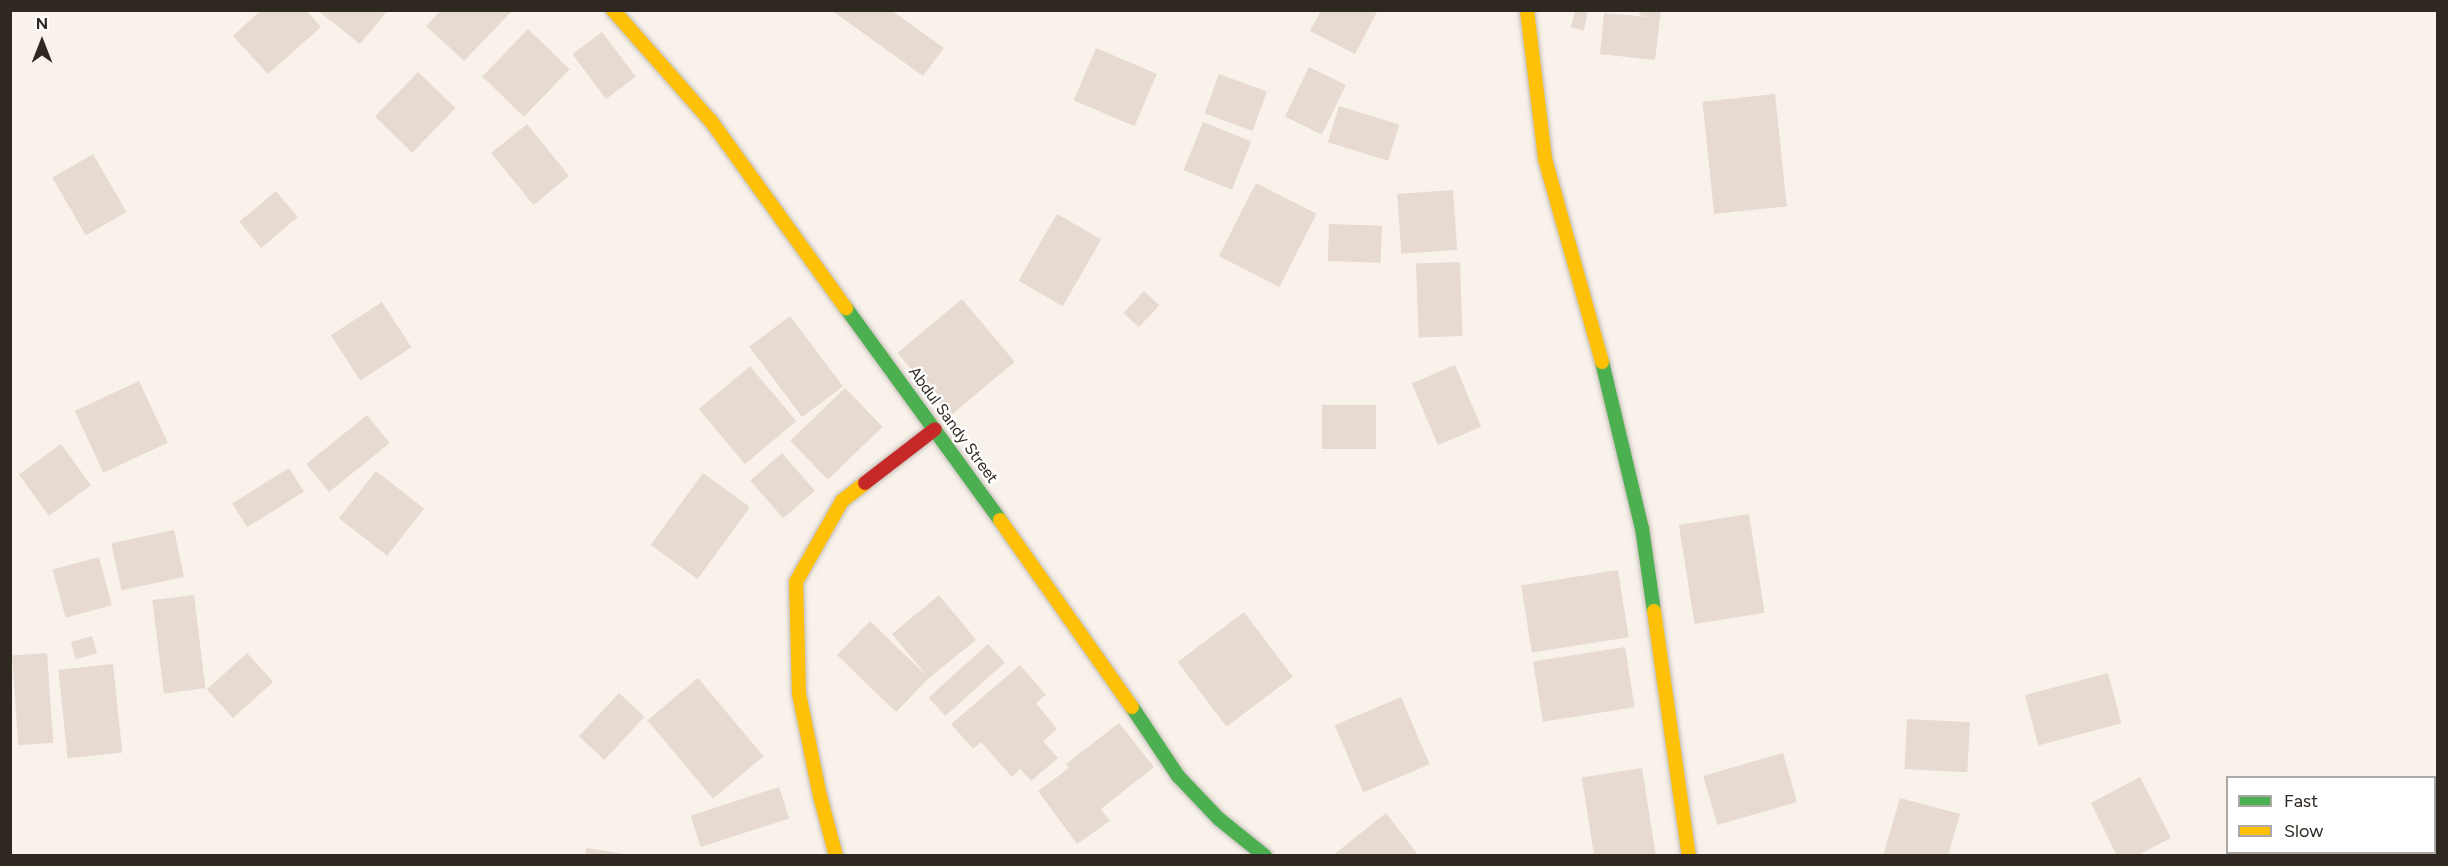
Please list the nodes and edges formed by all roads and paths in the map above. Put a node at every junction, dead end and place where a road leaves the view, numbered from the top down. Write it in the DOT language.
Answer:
graph roads {
  1 [pos="613,10"];
  2 [pos="1527,10"];
  3 [pos="935,429"];
  4 [pos="836,855"];
  5 [pos="1265,855"];
  6 [pos="1689,855"];
  1 -- 3 [label="street, Abdul Sandy Street"];
  2 -- 6 [label="street"];
  3 -- 4 [label="street"];
  3 -- 5 [label="street, Abdul Sandy Street"];
}
